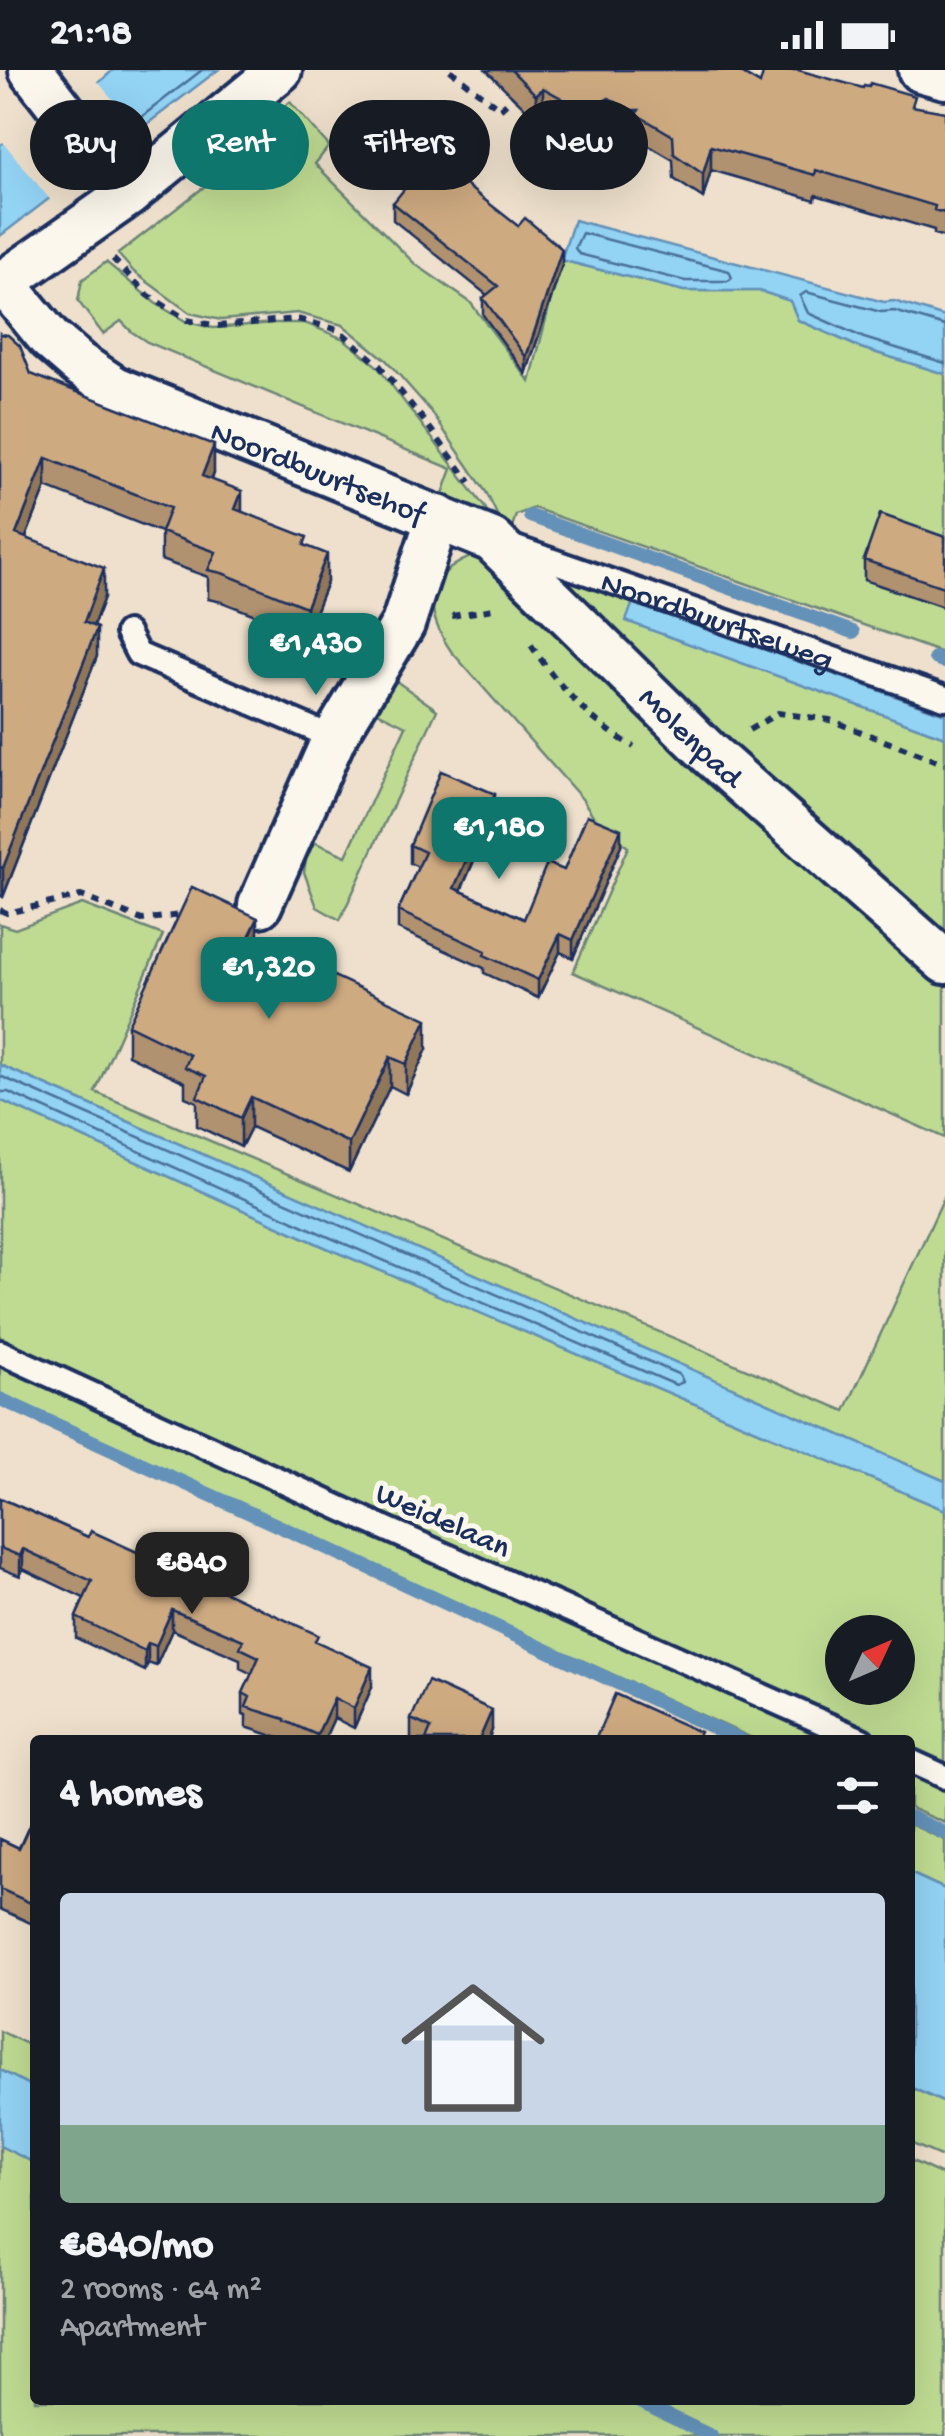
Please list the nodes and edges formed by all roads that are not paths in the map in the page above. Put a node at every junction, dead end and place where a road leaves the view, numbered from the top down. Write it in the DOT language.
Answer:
graph roads {
  1 [pos="280,70"];
  2 [pos="920,70"];
  3 [pos="945,77"];
  4 [pos="152,163"];
  5 [pos="115,190"];
  6 [pos="2,283"];
  7 [pos="438,517"];
  8 [pos="492,540"];
  9 [pos="127,633"];
  10 [pos="945,698"];
  11 [pos="334,738"];
  12 [pos="260,905"];
  13 [pos="945,962"];
  14 [pos="0,1352"];
  15 [pos="851,1735"];
  16 [pos="915,1763"];
  17 [pos="945,1777"];
  1 -- 4 [label="street"];
  2 -- 3 [label="street"];
  5 -- 6 [label="street"];
  6 -- 7 [label="street, Noordbuurtsehof"];
  7 -- 8 [label="street, Molenpad"];
  7 -- 11 [label="street, Noordbuurtsehof"];
  8 -- 10 [label="lane, Noordbuurtseweg"];
  8 -- 13 [label="street, Molenpad"];
  9 -- 11 [label="lane"];
  11 -- 12 [label="street, Noordbuurtsehof"];
  14 -- 15 [label="lane, Weidelaan"];
  16 -- 17 [label="lane"];
}
